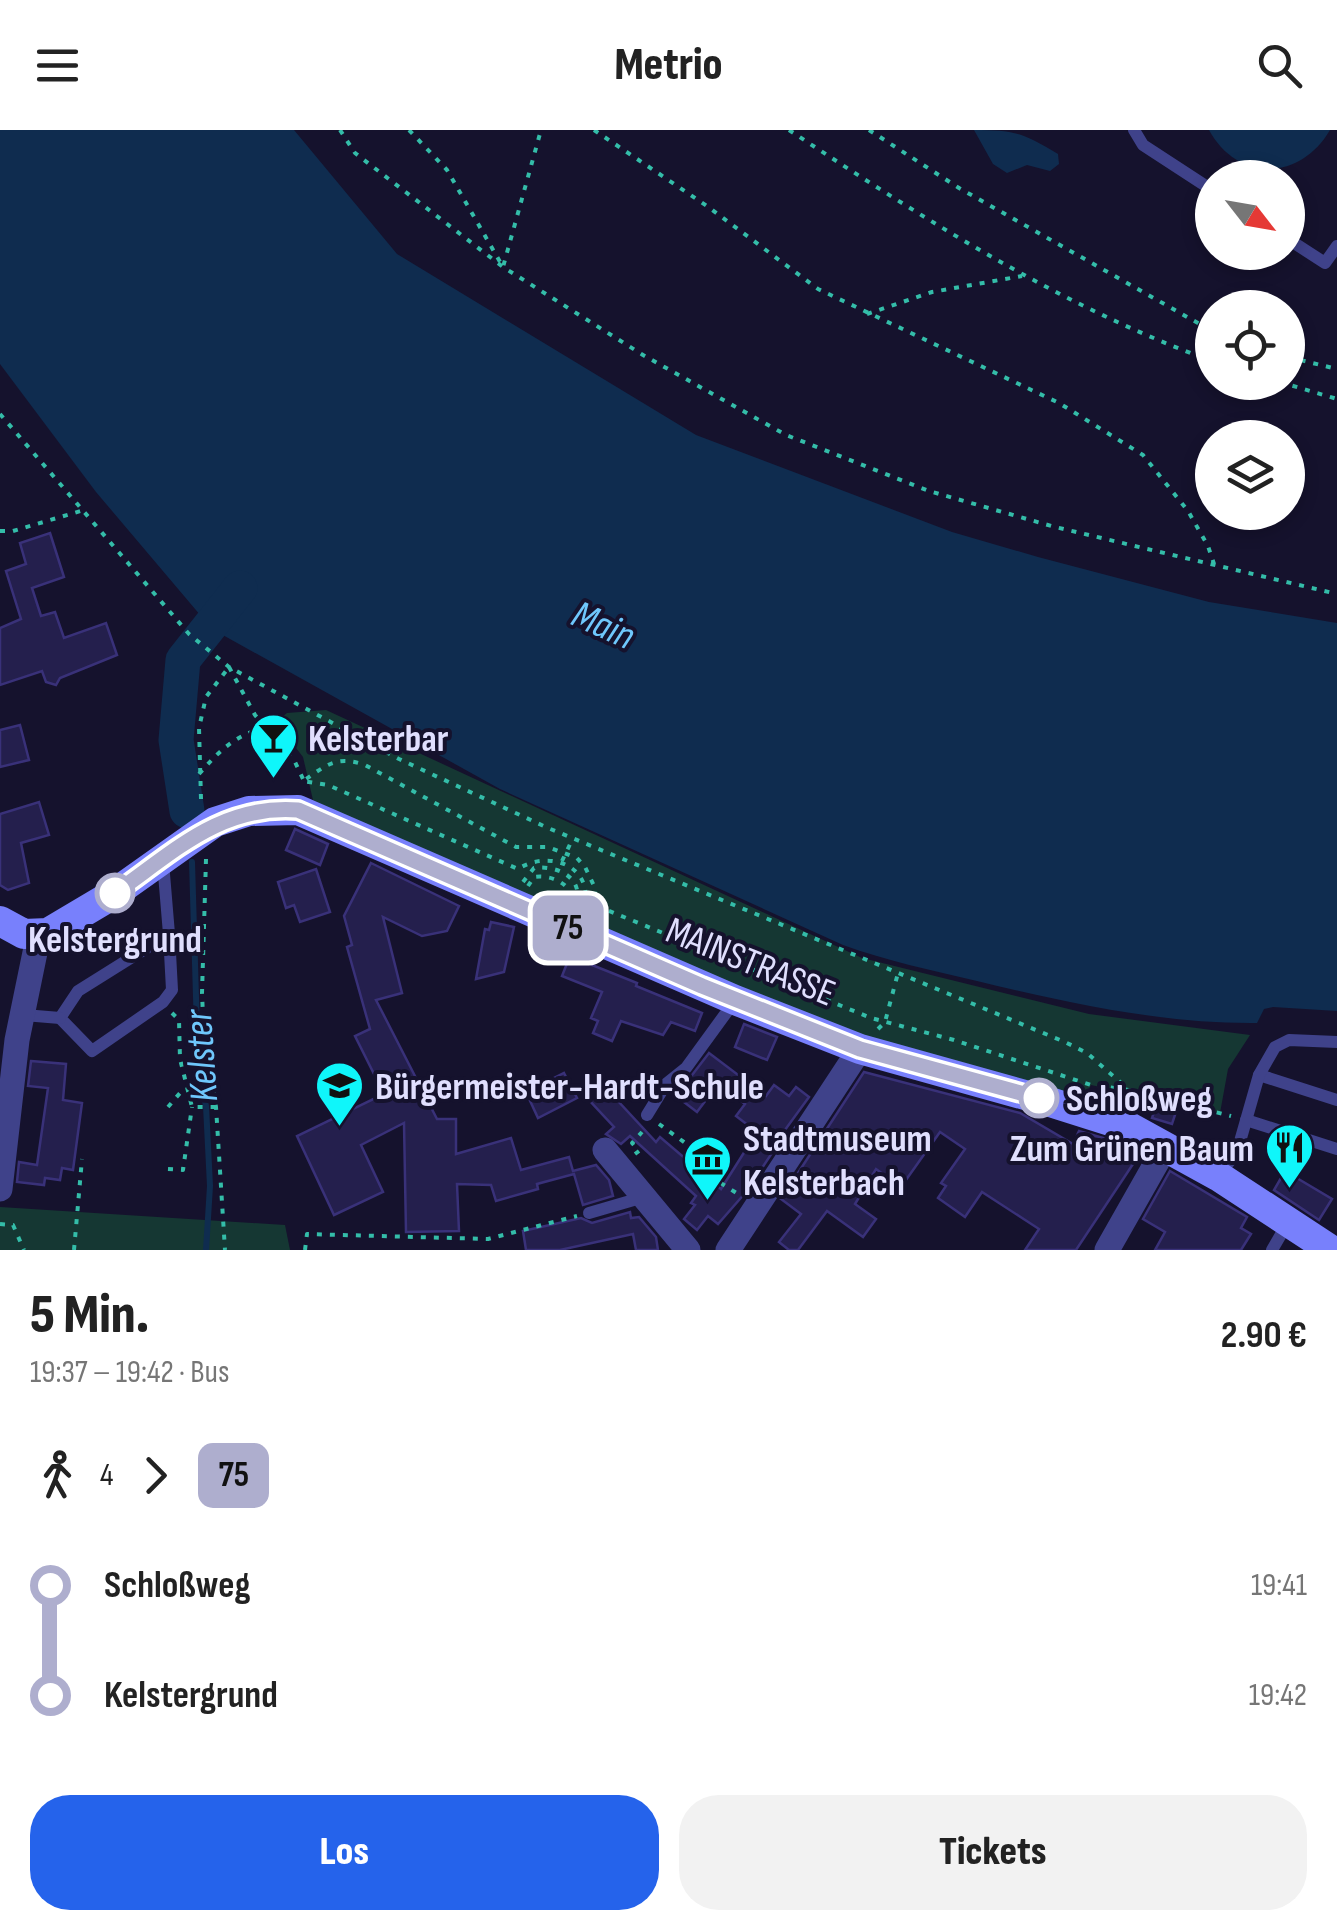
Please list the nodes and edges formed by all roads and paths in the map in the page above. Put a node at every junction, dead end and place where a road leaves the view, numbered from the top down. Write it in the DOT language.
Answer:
graph roads {
  1 [pos="340,130"];
  2 [pos="409,130"];
  3 [pos="541,130"];
  4 [pos="594,130"];
  5 [pos="789,130"];
  6 [pos="869,130"];
  7 [pos="1134,130"];
  8 [pos="1195,179"];
  9 [pos="1337,246"];
  10 [pos="1305,250"];
  11 [pos="1331,266"];
  12 [pos="502,267"];
  13 [pos="1024,276"];
  14 [pos="867,314"];
  15 [pos="1195,321"];
  16 [pos="1195,355"];
  17 [pos="1305,362"];
  18 [pos="1337,370"];
  19 [pos="1305,389"];
  20 [pos="1337,399"];
  21 [pos="0,414"];
  22 [pos="84,510"];
  23 [pos="0,531"];
  24 [pos="1214,564"];
  25 [pos="1337,594"];
  26 [pos="229,667"];
  27 [pos="266,727"];
  28 [pos="199,774"];
  29 [pos="301,796"];
  30 [pos="201,799"];
  31 [pos="574,838"];
  32 [pos="207,849"];
  33 [pos="566,853"];
  34 [pos="162,860"];
  35 [pos="562,862"];
  36 [pos="526,896"];
  37 [pos="568,904"];
  38 [pos="576,905"];
  39 [pos="596,905"];
  40 [pos="594,918"];
  41 [pos="579,919"];
  42 [pos="0,921"];
  43 [pos="38,934"];
  44 [pos="170,934"];
  45 [pos="898,972"];
  46 [pos="735,1000"];
  47 [pos="162,1002"];
  48 [pos="24,1015"];
  49 [pos="60,1018"];
  50 [pos="885,1022"];
  51 [pos="1337,1042"];
  52 [pos="860,1049"];
  53 [pos="1259,1075"];
  54 [pos="1129,1090"];
  55 [pos="187,1091"];
  56 [pos="1337,1100"];
  57 [pos="168,1107"];
  58 [pos="214,1107"];
  59 [pos="192,1108"];
  60 [pos="647,1115"];
  61 [pos="1246,1120"];
  62 [pos="1166,1146"];
  63 [pos="1337,1150"];
  64 [pos="612,1158"];
  65 [pos="82,1159"];
  66 [pos="168,1168"];
  67 [pos="1218,1176"];
  68 [pos="0,1189"];
  69 [pos="644,1197"];
  70 [pos="757,1206"];
  71 [pos="588,1214"];
  72 [pos="1288,1222"];
  73 [pos="0,1224"];
  74 [pos="24,1250"];
  75 [pos="74,1250"];
  76 [pos="224,1250"];
  77 [pos="305,1250"];
  78 [pos="688,1250"];
  79 [pos="728,1250"];
  80 [pos="1107,1250"];
  81 [pos="1272,1250"];
  82 [pos="1332,1250"];
  1 -- 12 [label="path"];
  2 -- 12 [label="path"];
  3 -- 12 [label="path"];
  4 -- 14 [label="path"];
  5 -- 13 [label="path"];
  6 -- 15 [label="path"];
  7 -- 8 [label="lane"];
  9 -- 11 [label="lane"];
  10 -- 11 [label="lane"];
  12 -- 24 [label="path"];
  13 -- 14 [label="path"];
  13 -- 16 [label="path"];
  14 -- 24 [label="path"];
  17 -- 18 [label="path"];
  19 -- 20 [label="path"];
  21 -- 22 [label="path"];
  22 -- 23 [label="path"];
  22 -- 26 [label="path"];
  24 -- 25 [label="path"];
  26 -- 27 [label="path"];
  26 -- 28 [label="path"];
  26 -- 31 [label="path"];
  27 -- 28 [label="path"];
  27 -- 29 [label="path"];
  28 -- 30 [label="path"];
  29 -- 33 [label="path"];
  29 -- 34 [label="street, MAINSTRASSE"];
  29 -- 35 [label="path"];
  29 -- 36 [label="street, MAINSTRASSE"];
  31 -- 33 [label="path"];
  31 -- 45 [label="path"];
  32 -- 58 [label="path"];
  33 -- 35 [label="path"];
  33 -- 39 [label="path"];
  34 -- 43 [label="street, MAINSTRASSE"];
  34 -- 44 [label="lane"];
  35 -- 41 [label="path"];
  36 -- 37 [label="path"];
  36 -- 38 [label="path"];
  36 -- 46 [label="street, MAINSTRASSE"];
  39 -- 40 [label="path"];
  39 -- 50 [label="path"];
  42 -- 43 [label="street"];
  43 -- 48 [label="street"];
  44 -- 47 [label="lane"];
  44 -- 49 [label="lane"];
  45 -- 50 [label="path"];
  45 -- 54 [label="path"];
  46 -- 52 [label="street, MAINSTRASSE"];
  46 -- 60 [label="lane"];
  47 -- 49 [label="lane"];
  47 -- 55 [label="path"];
  48 -- 49 [label="lane"];
  48 -- 68 [label="street"];
  50 -- 54 [label="path"];
  51 -- 53 [label="lane"];
  52 -- 62 [label="street, MAINSTRASSE"];
  52 -- 70 [label="street"];
  53 -- 56 [label="lane"];
  53 -- 61 [label="lane"];
  54 -- 61 [label="path"];
  55 -- 57 [label="path"];
  55 -- 59 [label="path"];
  58 -- 59 [label="path"];
  58 -- 76 [label="path"];
  59 -- 66 [label="path"];
  60 -- 64 [label="path"];
  60 -- 70 [label="path"];
  61 -- 63 [label="lane"];
  61 -- 67 [label="lane"];
  62 -- 67 [label="street, MAINSTRASSE"];
  62 -- 80 [label="street"];
  64 -- 69 [label="street"];
  65 -- 75 [label="path"];
  67 -- 72 [label="street, MAINSTRASSE"];
  69 -- 71 [label="lane"];
  69 -- 78 [label="street"];
  70 -- 79 [label="street"];
  71 -- 77 [label="path"];
  72 -- 81 [label="lane"];
  72 -- 82 [label="street, MAINSTRASSE"];
  73 -- 74 [label="path"];
}
